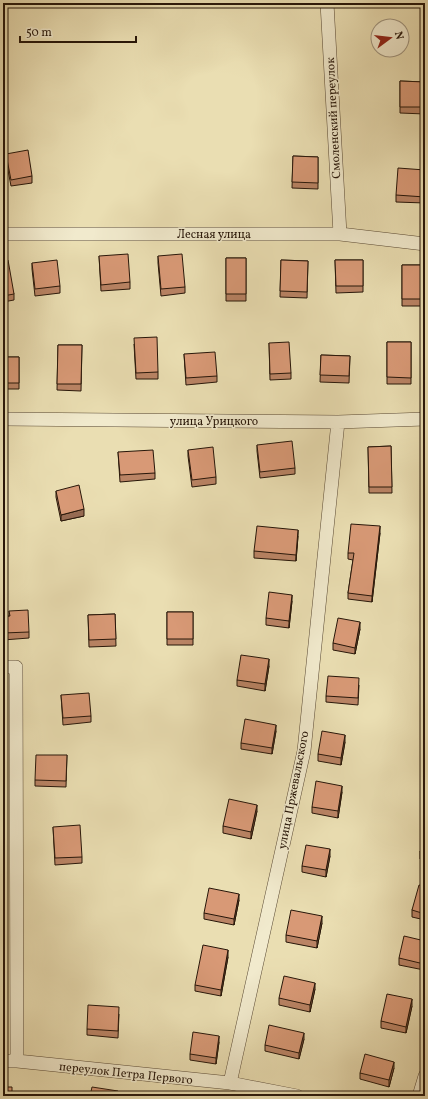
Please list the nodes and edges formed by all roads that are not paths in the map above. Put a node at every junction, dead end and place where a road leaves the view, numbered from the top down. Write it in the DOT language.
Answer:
graph roads {
  1 [pos="327,3"];
  2 [pos="3,234"];
  3 [pos="340,234"];
  4 [pos="425,244"];
  5 [pos="3,419"];
  6 [pos="425,419"];
  7 [pos="338,422"];
  8 [pos="3,667"];
  9 [pos="3,1061"];
  10 [pos="17,1061"];
  11 [pos="425,1076"];
  12 [pos="230,1084"];
  13 [pos="297,1096"];
  14 [pos="419,1096"];
  1 -- 3 [label="street, Смоленский переулок"];
  2 -- 3 [label="street, Лесная улица"];
  3 -- 4 [label="street, Лесная улица"];
  5 -- 7 [label="street, улица Урицкого"];
  6 -- 7 [label="street, улица Урицкого"];
  7 -- 12 [label="street, улица Пржевальского"];
  8 -- 10 [label="street"];
  9 -- 10 [label="street, переулок Петра Первого"];
  10 -- 12 [label="street, переулок Петра Первого"];
  11 -- 14 [label="street"];
  12 -- 13 [label="street, переулок Петра Первого"];
}
